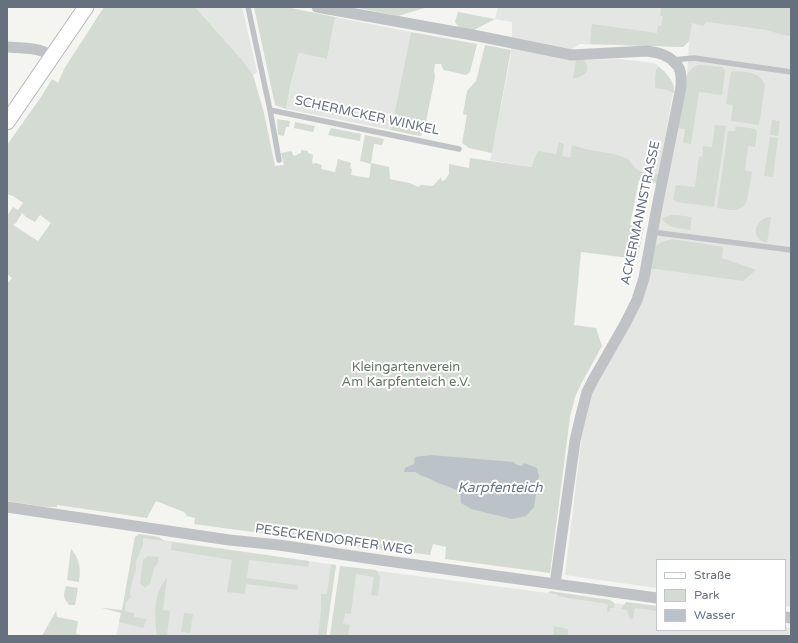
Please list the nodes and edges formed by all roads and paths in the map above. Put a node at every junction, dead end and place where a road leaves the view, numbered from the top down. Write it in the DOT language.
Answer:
graph roads {
  1 [pos="86,7"];
  2 [pos="248,7"];
  3 [pos="317,7"];
  4 [pos="7,47"];
  5 [pos="52,56"];
  6 [pos="669,58"];
  7 [pos="791,72"];
  8 [pos="270,110"];
  9 [pos="7,122"];
  10 [pos="459,149"];
  11 [pos="279,160"];
  12 [pos="652,232"];
  13 [pos="791,250"];
  14 [pos="7,507"];
  15 [pos="555,584"];
  16 [pos="656,598"];
  1 -- 5 [label="main road"];
  2 -- 8 [label="lane"];
  3 -- 6 [label="street"];
  4 -- 5 [label="street"];
  5 -- 9 [label="main road"];
  6 -- 7 [label="lane"];
  6 -- 12 [label="street, ACKERMANNSTRASSE"];
  8 -- 10 [label="lane, SCHERMCKER WINKEL"];
  8 -- 11 [label="lane"];
  12 -- 13 [label="lane"];
  12 -- 15 [label="street, ACKERMANNSTRASSE"];
  14 -- 15 [label="street, PESECKENDORFER WEG"];
  15 -- 16 [label="street, PESECKENDORFER WEG"];
}
